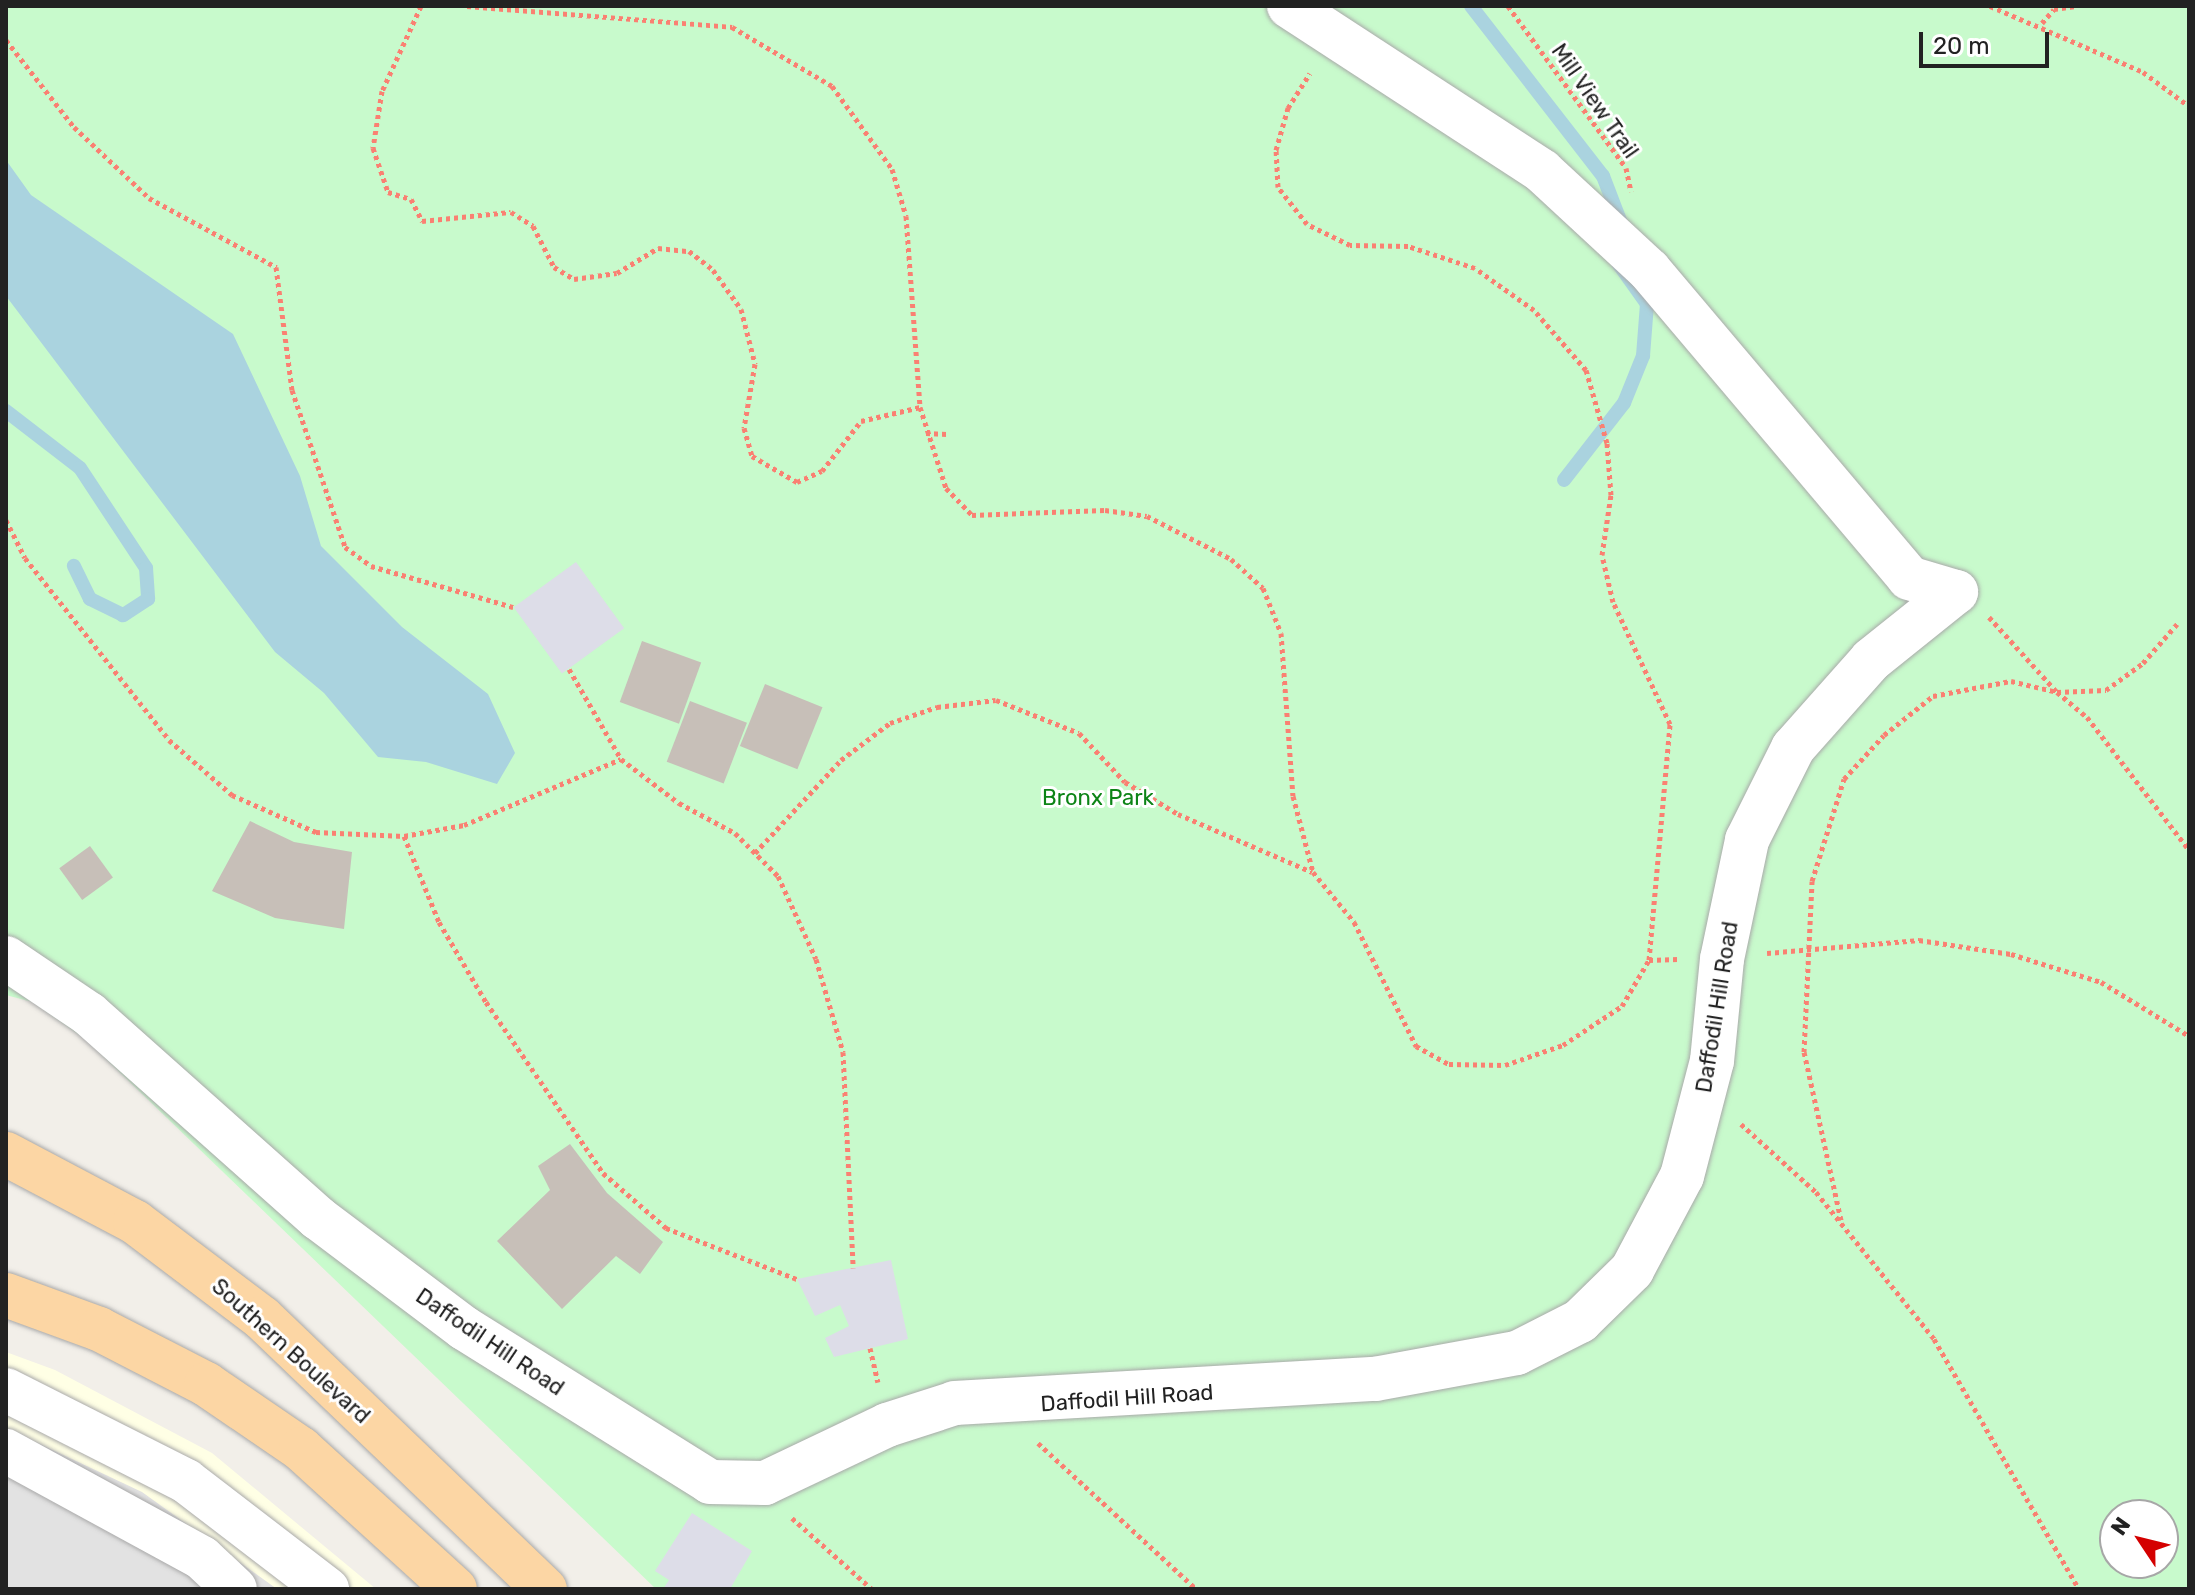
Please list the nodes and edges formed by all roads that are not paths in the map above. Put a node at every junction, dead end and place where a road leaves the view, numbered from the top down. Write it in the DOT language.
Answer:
graph roads {
  1 [pos="1289,6"];
  2 [pos="6,958"];
  3 [pos="6,1154"];
  4 [pos="6,1295"];
  5 [pos="6,1390"];
  6 [pos="6,1451"];
  7 [pos="235,1589"];
  8 [pos="327,1589"];
  9 [pos="455,1589"];
  10 [pos="545,1589"];
  1 -- 2 [label="lane, Daffodil Hill Road"];
  3 -- 10 [label="main road, Southern Boulevard"];
  4 -- 9 [label="main road"];
  5 -- 8 [label="lane"];
  6 -- 7 [label="lane"];
}
